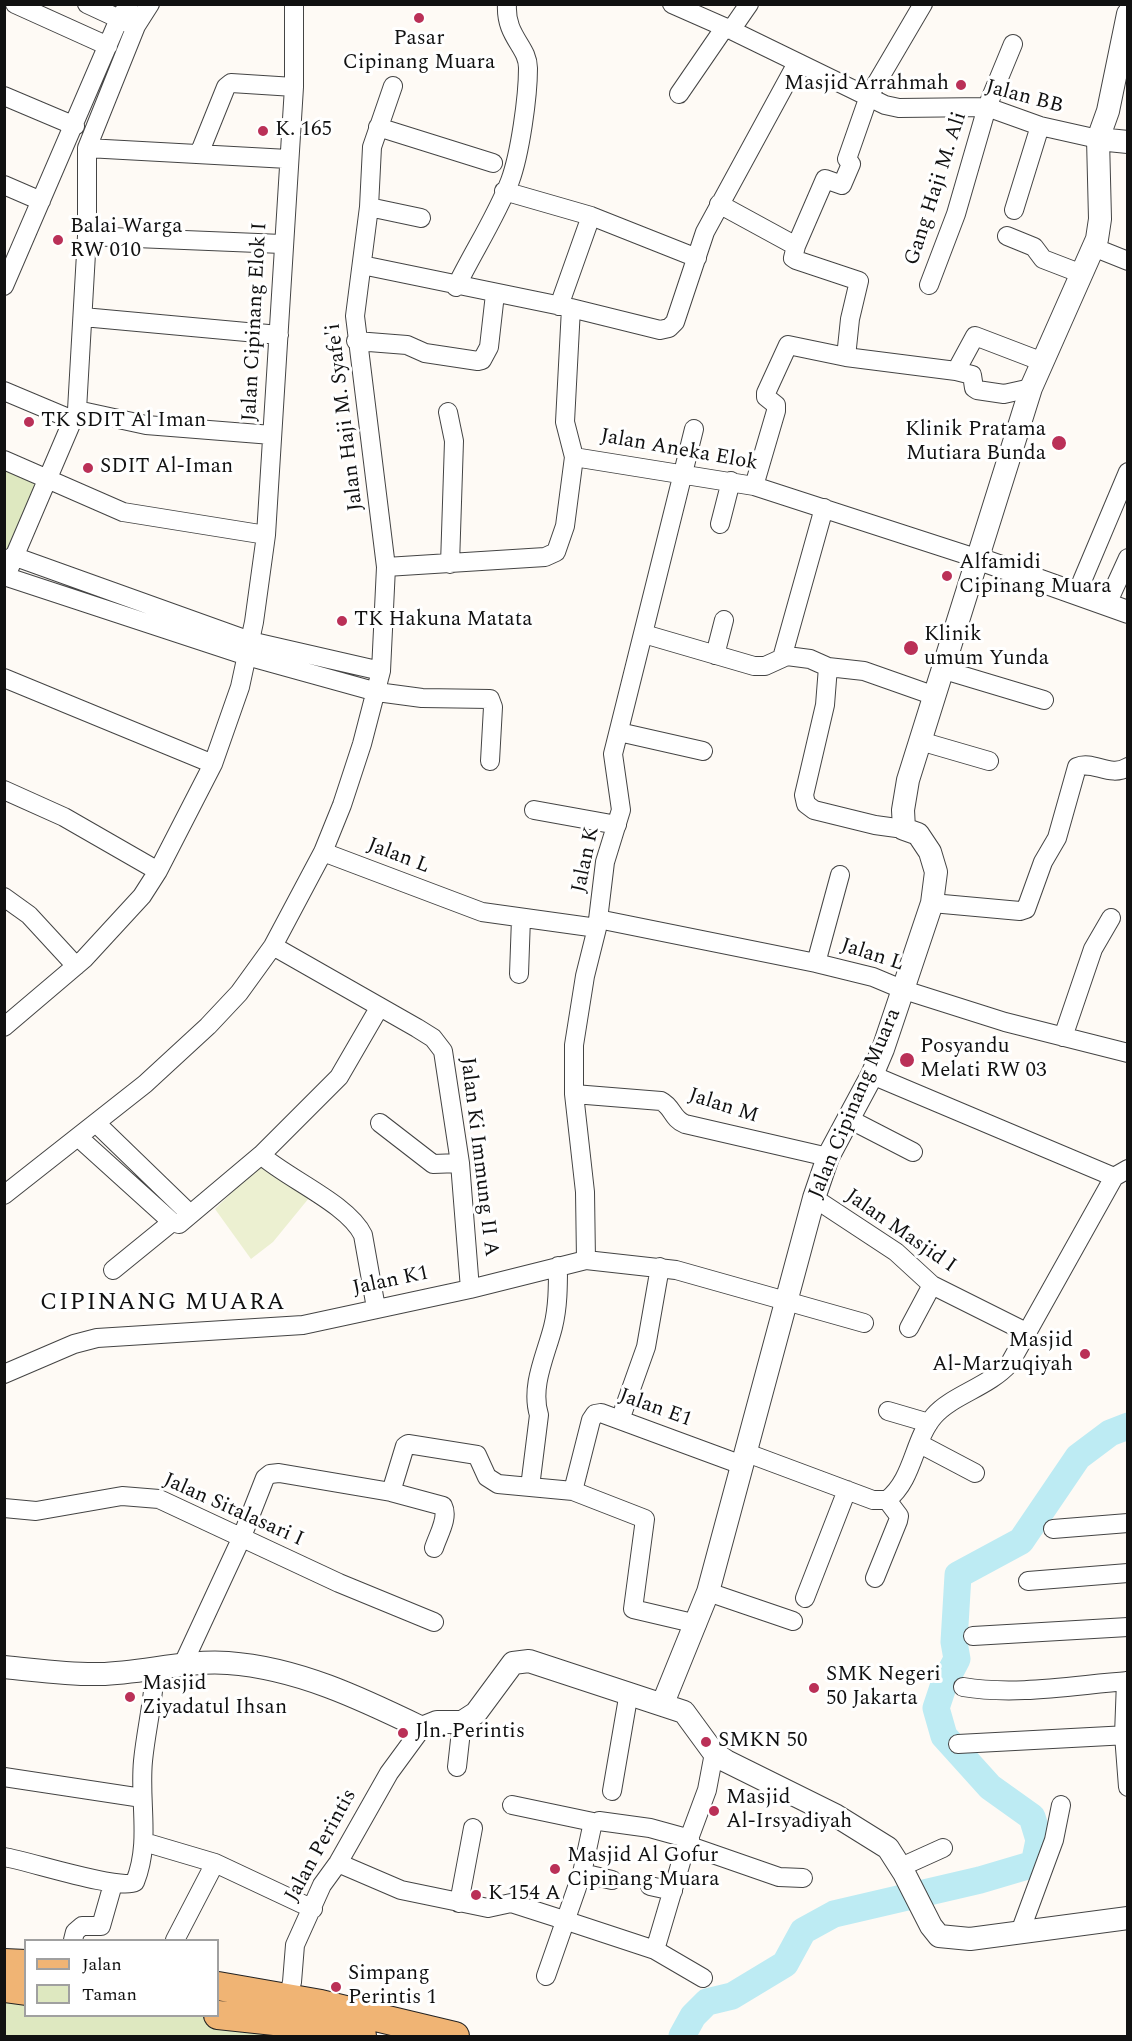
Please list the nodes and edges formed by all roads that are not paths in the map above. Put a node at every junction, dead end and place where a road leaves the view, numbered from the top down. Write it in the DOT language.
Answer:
graph roads {
  1 [pos="15,4"];
  2 [pos="87,4"];
  3 [pos="150,4"];
  4 [pos="294,4"];
  5 [pos="507,4"];
  6 [pos="672,4"];
  7 [pos="749,4"];
  8 [pos="923,4"];
  9 [pos="1128,14"];
  10 [pos="128,17"];
  11 [pos="728,28"];
  12 [pos="1013,44"];
  13 [pos="108,46"];
  14 [pos="797,63"];
  15 [pos="393,86"];
  16 [pos="294,87"];
  17 [pos="679,94"];
  18 [pos="4,96"];
  19 [pos="869,96"];
  20 [pos="987,107"];
  21 [pos="75,126"];
  22 [pos="1040,126"];
  23 [pos="378,127"];
  24 [pos="1098,139"];
  25 [pos="1128,142"];
  26 [pos="87,148"];
  27 [pos="200,154"];
  28 [pos="288,159"];
  29 [pos="493,163"];
  30 [pos="4,185"];
  31 [pos="504,192"];
  32 [pos="41,201"];
  33 [pos="720,204"];
  34 [pos="369,207"];
  35 [pos="1014,210"];
  36 [pos="591,216"];
  37 [pos="421,218"];
  38 [pos="87,236"];
  39 [pos="1007,236"];
  40 [pos="1095,243"];
  41 [pos="282,244"];
  42 [pos="796,246"];
  43 [pos="1128,250"];
  44 [pos="698,258"];
  45 [pos="1128,261"];
  46 [pos="362,265"];
  47 [pos="1082,274"];
  48 [pos="6,280"];
  49 [pos="929,285"];
  50 [pos="456,287"];
  51 [pos="495,294"];
  52 [pos="565,307"];
  53 [pos="83,317"];
  54 [pos="279,335"];
  55 [pos="356,341"];
  56 [pos="846,357"];
  57 [pos="1043,362"];
  58 [pos="956,371"];
  59 [pos="1031,388"];
  60 [pos="4,391"];
  61 [pos="448,412"];
  62 [pos="75,415"];
  63 [pos="694,429"];
  64 [pos="272,435"];
  65 [pos="574,457"];
  66 [pos="4,460"];
  67 [pos="1128,472"];
  68 [pos="681,476"];
  69 [pos="49,478"];
  70 [pos="730,481"];
  71 [pos="753,486"];
  72 [pos="824,508"];
  73 [pos="720,524"];
  74 [pos="266,535"];
  75 [pos="13,555"];
  76 [pos="1128,558"];
  77 [pos="979,560"];
  78 [pos="450,564"];
  79 [pos="386,567"];
  80 [pos="5,576"];
  81 [pos="1077,593"];
  82 [pos="1117,608"];
  83 [pos="724,620"];
  84 [pos="644,634"];
  85 [pos="249,649"];
  86 [pos="715,655"];
  87 [pos="782,658"];
  88 [pos="828,667"];
  89 [pos="945,670"];
  90 [pos="381,671"];
  91 [pos="4,678"];
  92 [pos="377,692"];
  93 [pos="935,696"];
  94 [pos="1044,700"];
  95 [pos="619,732"];
  96 [pos="921,741"];
  97 [pos="703,750"];
  98 [pos="490,761"];
  99 [pos="989,761"];
  100 [pos="213,764"];
  101 [pos="1128,767"];
  102 [pos="4,790"];
  103 [pos="534,810"];
  104 [pos="617,825"];
  105 [pos="904,829"];
  106 [pos="323,852"];
  107 [pos="158,871"];
  108 [pos="840,875"];
  109 [pos="4,897"];
  110 [pos="933,903"];
  111 [pos="521,918"];
  112 [pos="1111,918"];
  113 [pos="598,924"];
  114 [pos="273,946"];
  115 [pos="816,963"];
  116 [pos="76,966"];
  117 [pos="519,974"];
  118 [pos="904,990"];
  119 [pos="379,1008"];
  120 [pos="4,1027"];
  121 [pos="1063,1038"];
  122 [pos="1128,1053"];
  123 [pos="872,1075"];
  124 [pos="574,1094"];
  125 [pos="849,1119"];
  126 [pos="96,1123"];
  127 [pos="380,1123"];
  128 [pos="78,1137"];
  129 [pos="913,1152"];
  130 [pos="261,1155"];
  131 [pos="828,1157"];
  132 [pos="460,1163"];
  133 [pos="1121,1173"];
  134 [pos="5,1193"];
  135 [pos="814,1198"];
  136 [pos="190,1214"];
  137 [pos="172,1222"];
  138 [pos="586,1260"];
  139 [pos="558,1266"];
  140 [pos="660,1267"];
  141 [pos="113,1270"];
  142 [pos="932,1285"];
  143 [pos="471,1289"];
  144 [pos="788,1300"];
  145 [pos="376,1308"];
  146 [pos="864,1323"];
  147 [pos="909,1328"];
  148 [pos="1026,1332"];
  149 [pos="4,1374"];
  150 [pos="888,1411"];
  151 [pos="620,1420"];
  152 [pos="929,1423"];
  153 [pos="920,1444"];
  154 [pos="744,1459"];
  155 [pos="975,1473"];
  156 [pos="530,1487"];
  157 [pos="847,1490"];
  158 [pos="385,1491"];
  159 [pos="573,1491"];
  160 [pos="887,1500"];
  161 [pos="4,1508"];
  162 [pos="1128,1523"];
  163 [pos="1053,1530"];
  164 [pos="241,1539"];
  165 [pos="434,1548"];
  166 [pos="1128,1573"];
  167 [pos="875,1578"];
  168 [pos="1028,1581"];
  169 [pos="708,1592"];
  170 [pos="805,1599"];
  171 [pos="434,1622"];
  172 [pos="793,1622"];
  173 [pos="698,1624"];
  174 [pos="1128,1627"];
  175 [pos="973,1636"];
  176 [pos="183,1664"];
  177 [pos="4,1667"];
  178 [pos="155,1668"];
  179 [pos="1127,1681"];
  180 [pos="963,1687"];
  181 [pos="629,1692"];
  182 [pos="663,1703"];
  183 [pos="462,1722"];
  184 [pos="422,1728"];
  185 [pos="1126,1735"];
  186 [pos="958,1744"];
  187 [pos="714,1753"];
  188 [pos="457,1767"];
  189 [pos="4,1778"];
  190 [pos="1128,1787"];
  191 [pos="612,1791"];
  192 [pos="142,1798"];
  193 [pos="512,1805"];
  194 [pos="1061,1805"];
  195 [pos="599,1821"];
  196 [pos="473,1828"];
  197 [pos="144,1842"];
  198 [pos="688,1842"];
  199 [pos="943,1848"];
  200 [pos="4,1857"];
  201 [pos="215,1863"];
  202 [pos="338,1863"];
  203 [pos="902,1870"];
  204 [pos="582,1874"];
  205 [pos="803,1878"];
  206 [pos="612,1880"];
  207 [pos="112,1884"];
  208 [pos="650,1886"];
  209 [pos="674,1891"];
  210 [pos="459,1903"];
  211 [pos="313,1909"];
  212 [pos="1128,1918"];
  213 [pos="564,1920"];
  214 [pos="1020,1932"];
  215 [pos="73,1939"];
  216 [pos="176,1939"];
  217 [pos="655,1950"];
  218 [pos="4,1963"];
  219 [pos="24,1965"];
  220 [pos="546,1977"];
  221 [pos="703,1978"];
  222 [pos="219,1986"];
  223 [pos="4,1988"];
  224 [pos="24,1991"];
  225 [pos="288,1997"];
  226 [pos="219,2015"];
  227 [pos="257,2028"];
  228 [pos="362,2037"];
  229 [pos="455,2037"];
  1 -- 13 [label="street"];
  2 -- 10 [label="street"];
  3 -- 10 [label="street"];
  4 -- 16 [label="street, Jalan Cipinang Elok I"];
  5 -- 31 [label="street"];
  6 -- 11 [label="street, Jalan BB"];
  7 -- 11 [label="street"];
  8 -- 19 [label="street"];
  9 -- 24 [label="street"];
  10 -- 13 [label="street"];
  10 -- 26 [label="street"];
  11 -- 14 [label="street, Jalan BB"];
  11 -- 17 [label="street"];
  12 -- 20 [label="street, Gang Haji M. Ali"];
  13 -- 21 [label="street"];
  14 -- 19 [label="street, Jalan BB"];
  14 -- 33 [label="street"];
  15 -- 23 [label="street, Jalan Haji M. Syafe'i"];
  16 -- 27 [label="street"];
  16 -- 28 [label="street, Jalan Cipinang Elok I"];
  18 -- 21 [label="street"];
  19 -- 20 [label="street, Jalan BB"];
  19 -- 42 [label="street"];
  20 -- 22 [label="street, Jalan BB"];
  20 -- 49 [label="street, Gang Haji M. Ali"];
  21 -- 32 [label="street"];
  22 -- 24 [label="street, Jalan BB"];
  22 -- 35 [label="street"];
  23 -- 29 [label="street"];
  23 -- 34 [label="street, Jalan Haji M. Syafe'i"];
  24 -- 25 [label="street"];
  24 -- 40 [label="street"];
  26 -- 27 [label="street"];
  26 -- 38 [label="street"];
  27 -- 28 [label="street"];
  28 -- 41 [label="street, Jalan Cipinang Elok I"];
  30 -- 32 [label="street"];
  31 -- 36 [label="street"];
  31 -- 50 [label="street"];
  32 -- 48 [label="street"];
  33 -- 42 [label="street"];
  33 -- 44 [label="street"];
  34 -- 37 [label="street"];
  34 -- 46 [label="street, Jalan Haji M. Syafe'i"];
  36 -- 44 [label="street"];
  36 -- 52 [label="street"];
  38 -- 41 [label="street"];
  38 -- 53 [label="street"];
  39 -- 47 [label="street"];
  40 -- 43 [label="street"];
  40 -- 45 [label="street"];
  40 -- 47 [label="street"];
  41 -- 54 [label="street, Jalan Cipinang Elok I"];
  42 -- 56 [label="street"];
  44 -- 52 [label="street"];
  46 -- 50 [label="street"];
  46 -- 55 [label="street, Jalan Haji M. Syafe'i"];
  47 -- 57 [label="street"];
  50 -- 51 [label="street"];
  51 -- 52 [label="street"];
  51 -- 55 [label="street"];
  52 -- 65 [label="street"];
  53 -- 54 [label="street"];
  53 -- 62 [label="street"];
  54 -- 64 [label="street, Jalan Cipinang Elok I"];
  55 -- 79 [label="street, Jalan Haji M. Syafe'i"];
  56 -- 58 [label="street"];
  56 -- 71 [label="street"];
  57 -- 58 [label="street"];
  57 -- 59 [label="street"];
  58 -- 59 [label="street"];
  59 -- 77 [label="street"];
  60 -- 62 [label="street"];
  61 -- 78 [label="street"];
  62 -- 64 [label="street"];
  62 -- 69 [label="street"];
  63 -- 68 [label="street, Jalan K"];
  64 -- 74 [label="street, Jalan Cipinang Elok I"];
  65 -- 68 [label="street, Jalan Aneka Elok"];
  65 -- 78 [label="street, Jalan Aneka Elok"];
  66 -- 69 [label="street"];
  67 -- 81 [label="street"];
  68 -- 70 [label="street, Jalan Aneka Elok"];
  68 -- 84 [label="street, Jalan K"];
  69 -- 74 [label="street"];
  69 -- 75 [label="street"];
  70 -- 71 [label="street, Jalan Aneka Elok"];
  70 -- 73 [label="street"];
  71 -- 72 [label="street, Jalan Aneka Elok"];
  72 -- 77 [label="street, Jalan Aneka Elok"];
  72 -- 87 [label="street"];
  74 -- 85 [label="street, Jalan Cipinang Elok I"];
  75 -- 80 [label="street"];
  75 -- 85 [label="street"];
  76 -- 82 [label="street"];
  77 -- 81 [label="street"];
  77 -- 89 [label="street"];
  78 -- 79 [label="street, Jalan Aneka Elok"];
  79 -- 90 [label="street"];
  80 -- 85 [label="street"];
  81 -- 82 [label="street"];
  83 -- 86 [label="street"];
  84 -- 86 [label="street"];
  84 -- 95 [label="street, Jalan K"];
  85 -- 90 [label="street"];
  85 -- 92 [label="street"];
  85 -- 100 [label="street, Jalan Cipinang Elok I"];
  86 -- 87 [label="street"];
  87 -- 88 [label="street"];
  88 -- 93 [label="street"];
  88 -- 105 [label="street"];
  89 -- 93 [label="street"];
  89 -- 94 [label="street"];
  90 -- 92 [label="street"];
  91 -- 100 [label="street"];
  92 -- 98 [label="street"];
  92 -- 106 [label="street"];
  93 -- 96 [label="street"];
  95 -- 97 [label="street"];
  95 -- 104 [label="street, Jalan K"];
  96 -- 99 [label="street"];
  96 -- 105 [label="street"];
  100 -- 107 [label="street, Jalan Cipinang Elok I"];
  101 -- 110 [label="street"];
  102 -- 107 [label="street"];
  103 -- 104 [label="street"];
  104 -- 113 [label="street, Jalan K"];
  105 -- 110 [label="street, Jalan Cipinang Muara"];
  106 -- 111 [label="street, Jalan L"];
  106 -- 114 [label="street"];
  107 -- 116 [label="street, Jalan Cipinang Elok I"];
  108 -- 115 [label="street"];
  109 -- 116 [label="street"];
  110 -- 118 [label="street, Jalan Cipinang Muara"];
  111 -- 113 [label="street, Jalan L"];
  111 -- 117 [label="street"];
  112 -- 121 [label="street"];
  113 -- 115 [label="street, Jalan L"];
  113 -- 124 [label="street, Jalan K"];
  114 -- 119 [label="street, Jalan Ki Immung II A"];
  114 -- 126 [label="street"];
  115 -- 118 [label="street, Jalan L"];
  116 -- 120 [label="street, Jalan Cipinang Elok I"];
  118 -- 121 [label="street, Jalan L"];
  118 -- 123 [label="street, Jalan Cipinang Muara"];
  119 -- 130 [label="street"];
  119 -- 132 [label="street, Jalan Ki Immung II A"];
  121 -- 122 [label="street, Jalan L"];
  123 -- 125 [label="street, Jalan Cipinang Muara"];
  123 -- 133 [label="street"];
  124 -- 131 [label="street, Jalan M"];
  124 -- 138 [label="street, Jalan K"];
  125 -- 129 [label="street"];
  125 -- 131 [label="street, Jalan Cipinang Muara"];
  126 -- 128 [label="street"];
  126 -- 136 [label="street"];
  127 -- 132 [label="street"];
  128 -- 134 [label="street"];
  128 -- 137 [label="street"];
  130 -- 136 [label="street"];
  130 -- 145 [label="street"];
  131 -- 135 [label="street, Jalan Cipinang Muara"];
  132 -- 143 [label="street, Jalan Ki Immung II A"];
  133 -- 148 [label="street"];
  135 -- 142 [label="street, Jalan Masjid I"];
  135 -- 144 [label="street, Jalan Cipinang Muara"];
  136 -- 137 [label="street"];
  137 -- 141 [label="street"];
  138 -- 139 [label="street, Jalan K1"];
  138 -- 140 [label="street, Jalan K1"];
  139 -- 143 [label="street, Jalan K1"];
  139 -- 156 [label="street"];
  140 -- 144 [label="street, Jalan K1"];
  140 -- 151 [label="street"];
  142 -- 147 [label="street"];
  142 -- 148 [label="street, Jalan Masjid I"];
  143 -- 145 [label="street, Jalan K1"];
  144 -- 146 [label="street, Jalan K1"];
  144 -- 154 [label="street, Jalan Cipinang Muara"];
  145 -- 149 [label="street, Jalan K1"];
  148 -- 152 [label="street"];
  150 -- 152 [label="street"];
  151 -- 154 [label="street, Jalan E1"];
  151 -- 159 [label="street, Jalan E1"];
  152 -- 153 [label="street"];
  153 -- 155 [label="street"];
  153 -- 160 [label="street"];
  154 -- 157 [label="street, Jalan E1"];
  154 -- 169 [label="street, Jalan Cipinang Muara"];
  156 -- 158 [label="street"];
  156 -- 159 [label="street"];
  157 -- 160 [label="street, Jalan E1"];
  157 -- 170 [label="street"];
  158 -- 164 [label="street"];
  158 -- 165 [label="street"];
  159 -- 173 [label="street"];
  160 -- 167 [label="street"];
  161 -- 164 [label="street, Jalan Sitalasari I"];
  162 -- 163 [label="street"];
  164 -- 171 [label="street, Jalan Sitalasari I"];
  164 -- 176 [label="street"];
  166 -- 168 [label="street"];
  169 -- 172 [label="street"];
  169 -- 173 [label="street, Jalan Cipinang Muara"];
  173 -- 182 [label="street, Jalan Cipinang Muara"];
  174 -- 175 [label="street"];
  176 -- 178 [label="street"];
  176 -- 184 [label="street"];
  177 -- 178 [label="street"];
  178 -- 192 [label="street"];
  179 -- 180 [label="street"];
  179 -- 185 [label="street"];
  181 -- 182 [label="street"];
  181 -- 183 [label="street"];
  181 -- 191 [label="street"];
  182 -- 187 [label="street"];
  183 -- 184 [label="street"];
  183 -- 188 [label="street"];
  184 -- 202 [label="street, Jalan Perintis"];
  185 -- 186 [label="street"];
  185 -- 190 [label="street"];
  187 -- 198 [label="street"];
  187 -- 203 [label="street"];
  189 -- 192 [label="street"];
  192 -- 197 [label="street"];
  193 -- 204 [label="street"];
  194 -- 214 [label="street"];
  195 -- 198 [label="street"];
  196 -- 210 [label="street"];
  197 -- 201 [label="street"];
  197 -- 207 [label="street"];
  198 -- 205 [label="street"];
  198 -- 209 [label="street"];
  199 -- 203 [label="street"];
  200 -- 207 [label="street"];
  201 -- 211 [label="street"];
  201 -- 216 [label="street"];
  202 -- 210 [label="street"];
  202 -- 211 [label="street, Jalan Perintis"];
  203 -- 214 [label="street"];
  204 -- 206 [label="street"];
  204 -- 213 [label="street"];
  207 -- 215 [label="street"];
  208 -- 209 [label="street"];
  209 -- 217 [label="street"];
  210 -- 213 [label="street"];
  211 -- 225 [label="street, Jalan Perintis"];
  212 -- 214 [label="street"];
  213 -- 217 [label="street"];
  213 -- 220 [label="street"];
  217 -- 221 [label="street"];
  218 -- 219 [label="main road"];
  222 -- 225 [label="main road"];
  223 -- 224 [label="main road"];
  225 -- 229 [label="main road"];
  226 -- 227 [label="main road"];
  227 -- 228 [label="main road"];
}
